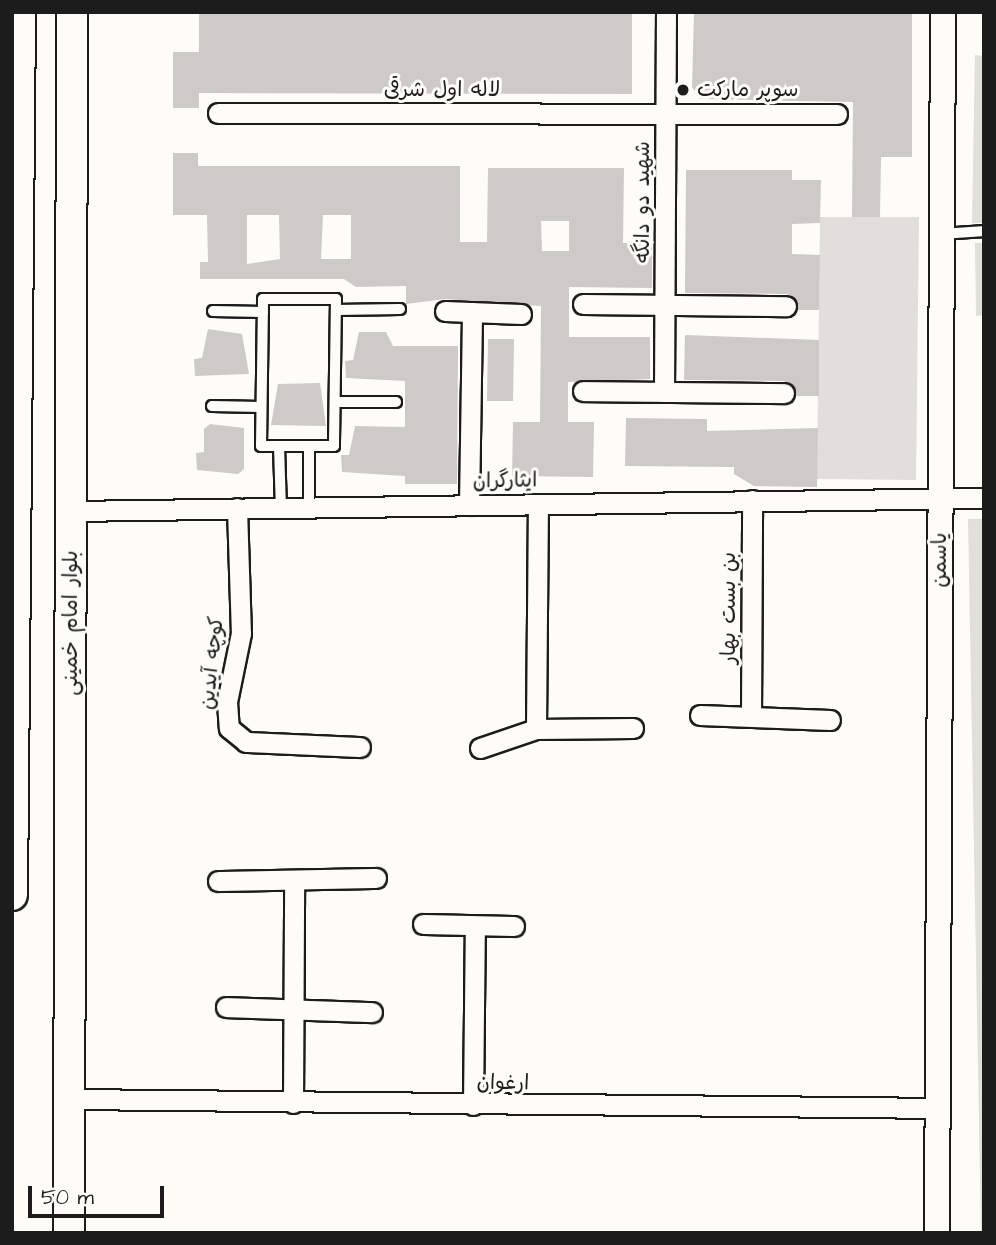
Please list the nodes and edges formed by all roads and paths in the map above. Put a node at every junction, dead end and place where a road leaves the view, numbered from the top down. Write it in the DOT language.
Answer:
graph roads {
  1 [pos="20,12"];
  2 [pos="72,12"];
  3 [pos="666,12"];
  4 [pos="943,12"];
  5 [pos="218,113"];
  6 [pos="666,113"];
  7 [pos="836,114"];
  8 [pos="984,231"];
  9 [pos="942,234"];
  10 [pos="583,304"];
  11 [pos="665,305"];
  12 [pos="786,306"];
  13 [pos="400,309"];
  14 [pos="336,310"];
  15 [pos="213,311"];
  16 [pos="263,312"];
  17 [pos="445,312"];
  18 [pos="472,312"];
  19 [pos="521,314"];
  20 [pos="583,391"];
  21 [pos="664,392"];
  22 [pos="783,393"];
  23 [pos="335,402"];
  24 [pos="396,402"];
  25 [pos="212,406"];
  26 [pos="261,407"];
  27 [pos="279,446"];
  28 [pos="309,446"];
  29 [pos="941,497"];
  30 [pos="984,498"];
  31 [pos="752,500"];
  32 [pos="14,501"];
  33 [pos="538,504"];
  34 [pos="469,505"];
  35 [pos="309,507"];
  36 [pos="281,508"];
  37 [pos="237,509"];
  38 [pos="71,511"];
  39 [pos="701,715"];
  40 [pos="751,716"];
  41 [pos="830,720"];
  42 [pos="633,728"];
  43 [pos="536,729"];
  44 [pos="360,747"];
  45 [pos="480,748"];
  46 [pos="376,878"];
  47 [pos="294,880"];
  48 [pos="218,881"];
  49 [pos="12,895"];
  50 [pos="423,924"];
  51 [pos="475,926"];
  52 [pos="514,926"];
  53 [pos="226,1007"];
  54 [pos="293,1009"];
  55 [pos="372,1012"];
  56 [pos="70,1099"];
  57 [pos="293,1102"];
  58 [pos="473,1105"];
  59 [pos="937,1108"];
  60 [pos="69,1233"];
  61 [pos="936,1233"];
  1 -- 32 [label="main road"];
  2 -- 38 [label="main road, بلوار امام خمینی"];
  3 -- 6 [label="street, شهید دو دانگه"];
  4 -- 9 [label="street, یاسمن"];
  5 -- 6 [label="street, لاله اول شرقی"];
  6 -- 7 [label="street, لاله اول شرقی"];
  6 -- 11 [label="street, شهید دو دانگه"];
  8 -- 9 [label="lane"];
  9 -- 29 [label="street, یاسمن"];
  10 -- 11 [label="street"];
  11 -- 12 [label="street"];
  11 -- 21 [label="street, شهید دو دانگه"];
  13 -- 14 [label="lane"];
  14 -- 16 [label="lane"];
  14 -- 23 [label="lane"];
  15 -- 16 [label="lane"];
  16 -- 26 [label="lane"];
  17 -- 18 [label="street"];
  18 -- 19 [label="street"];
  18 -- 34 [label="street"];
  20 -- 21 [label="street"];
  21 -- 22 [label="street"];
  23 -- 24 [label="lane"];
  23 -- 28 [label="lane"];
  25 -- 26 [label="lane"];
  26 -- 27 [label="lane"];
  27 -- 28 [label="lane"];
  27 -- 36 [label="lane"];
  28 -- 35 [label="lane"];
  29 -- 30 [label="street, ایثارگران"];
  29 -- 31 [label="street, ایثارگران"];
  29 -- 59 [label="street, یاسمن"];
  31 -- 33 [label="street, ایثارگران"];
  31 -- 40 [label="street, بن بست بهار"];
  32 -- 49 [label="main road"];
  33 -- 34 [label="street, ایثارگران"];
  33 -- 43 [label="street"];
  34 -- 35 [label="street, ایثارگران"];
  35 -- 36 [label="street, ایثارگران"];
  36 -- 37 [label="street, ایثارگران"];
  37 -- 38 [label="street, ایثارگران"];
  37 -- 44 [label="street, کوچه آیدین"];
  38 -- 56 [label="main road, بلوار امام خمینی"];
  39 -- 40 [label="street"];
  40 -- 41 [label="street"];
  42 -- 43 [label="street"];
  43 -- 45 [label="street"];
  46 -- 47 [label="street"];
  47 -- 48 [label="street"];
  47 -- 54 [label="street"];
  50 -- 51 [label="street"];
  51 -- 52 [label="street"];
  51 -- 58 [label="street"];
  53 -- 54 [label="street"];
  54 -- 55 [label="street"];
  54 -- 57 [label="street"];
  56 -- 57 [label="street, ارغوان"];
  56 -- 60 [label="main road, بلوار امام خمینی"];
  57 -- 58 [label="street, ارغوان"];
  58 -- 59 [label="street, ارغوان"];
  59 -- 61 [label="street, یاسمن"];
}
